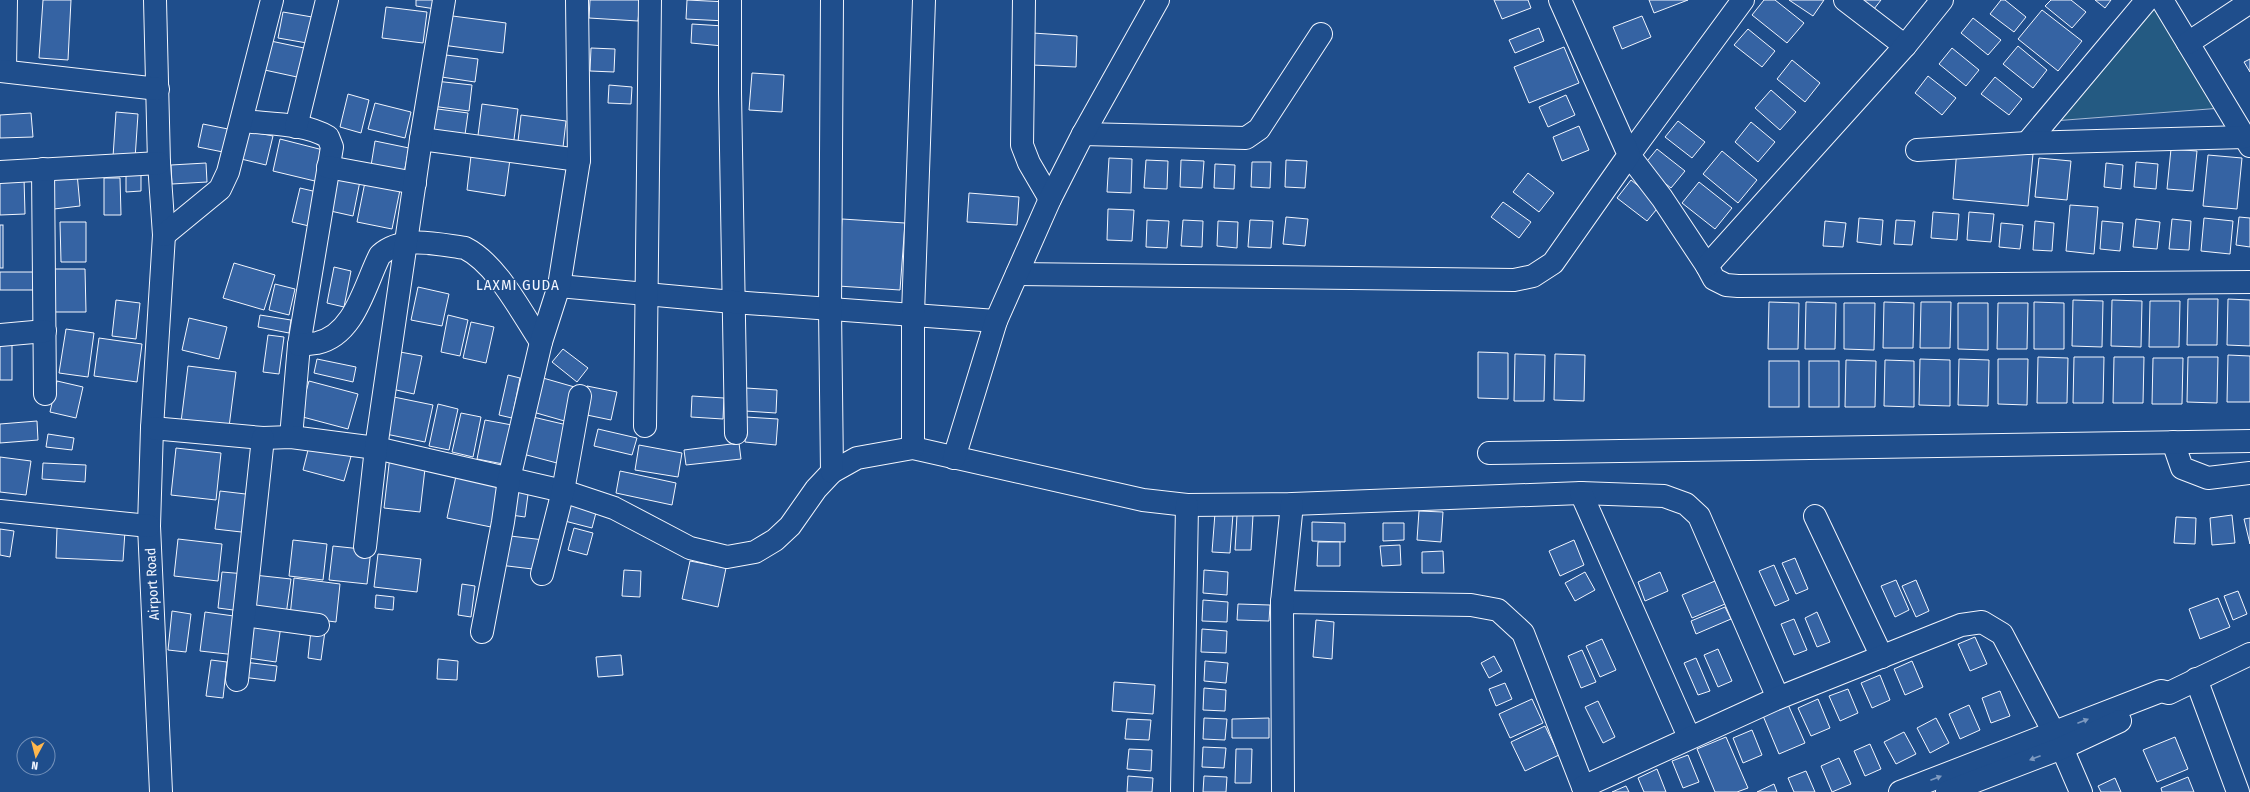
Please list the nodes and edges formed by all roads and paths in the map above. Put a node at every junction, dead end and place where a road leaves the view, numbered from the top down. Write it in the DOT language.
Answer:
graph roads {
  1 [pos="6,0"];
  2 [pos="156,0"];
  3 [pos="272,0"];
  4 [pos="327,0"];
  5 [pos="444,0"];
  6 [pos="577,0"];
  7 [pos="650,0"];
  8 [pos="730,0"];
  9 [pos="832,0"];
  10 [pos="924,0"];
  11 [pos="1024,0"];
  12 [pos="1158,0"];
  13 [pos="1560,0"];
  14 [pos="1743,0"];
  15 [pos="1845,0"];
  16 [pos="1942,0"];
  17 [pos="2147,0"];
  18 [pos="2162,0"];
  19 [pos="2250,2"];
  20 [pos="1725,9"];
  21 [pos="1321,34"];
  22 [pos="2188,43"];
  23 [pos="1905,46"];
  24 [pos="3,71"];
  25 [pos="158,89"];
  26 [pos="243,121"];
  27 [pos="296,127"];
  28 [pos="1083,134"];
  29 [pos="421,139"];
  30 [pos="2248,142"];
  31 [pos="2027,143"];
  32 [pos="1917,150"];
  33 [pos="1629,155"];
  34 [pos="579,160"];
  35 [pos="159,163"];
  36 [pos="328,166"];
  37 [pos="43,169"];
  38 [pos="0,172"];
  39 [pos="415,183"];
  40 [pos="1050,199"];
  41 [pos="164,235"];
  42 [pos="407,242"];
  43 [pos="1707,266"];
  44 [pos="1018,274"];
  45 [pos="2250,282"];
  46 [pos="559,286"];
  47 [pos="648,294"];
  48 [pos="733,302"];
  49 [pos="830,309"];
  50 [pos="913,314"];
  51 [pos="996,321"];
  52 [pos="45,331"];
  53 [pos="0,335"];
  54 [pos="541,342"];
  55 [pos="299,345"];
  56 [pos="45,394"];
  57 [pos="580,396"];
  58 [pos="645,426"];
  59 [pos="152,428"];
  60 [pos="736,433"];
  61 [pos="291,437"];
  62 [pos="263,438"];
  63 [pos="2250,441"];
  64 [pos="2173,442"];
  65 [pos="376,448"];
  66 [pos="913,448"];
  67 [pos="1489,453"];
  68 [pos="954,458"];
  69 [pos="832,472"];
  70 [pos="2250,473"];
  71 [pos="509,479"];
  72 [pos="563,491"];
  73 [pos="1581,494"];
  74 [pos="1292,504"];
  75 [pos="1187,505"];
  76 [pos="0,511"];
  77 [pos="1815,516"];
  78 [pos="149,526"];
  79 [pos="365,547"];
  80 [pos="542,574"];
  81 [pos="1282,602"];
  82 [pos="244,614"];
  83 [pos="318,625"];
  84 [pos="482,632"];
  85 [pos="2250,654"];
  86 [pos="1882,657"];
  87 [pos="2196,679"];
  88 [pos="237,680"];
  89 [pos="1778,698"];
  90 [pos="1689,737"];
  91 [pos="2058,740"];
  92 [pos="1584,789"];
  93 [pos="161,792"];
  94 [pos="1182,792"];
  95 [pos="1283,792"];
  96 [pos="1900,792"];
  97 [pos="1947,792"];
  98 [pos="2081,792"];
  99 [pos="2238,792"];
  1 -- 24 [label="street"];
  2 -- 25 [label="street, Airport Road"];
  3 -- 26 [label="street"];
  4 -- 27 [label="street"];
  5 -- 29 [label="street"];
  6 -- 34 [label="street"];
  7 -- 47 [label="street"];
  8 -- 48 [label="street"];
  9 -- 49 [label="street"];
  10 -- 50 [label="street"];
  11 -- 40 [label="street"];
  12 -- 28 [label="street"];
  13 -- 33 [label="street"];
  14 -- 20 [label="street"];
  15 -- 23 [label="street"];
  16 -- 23 [label="street"];
  17 -- 31 [label="street"];
  18 -- 22 [label="street"];
  19 -- 22 [label="street"];
  20 -- 33 [label="street"];
  21 -- 28 [label="street"];
  22 -- 30 [label="street"];
  23 -- 43 [label="street"];
  24 -- 25 [label="street"];
  25 -- 35 [label="street, Airport Road"];
  26 -- 27 [label="street"];
  26 -- 41 [label="street"];
  27 -- 36 [label="street"];
  28 -- 40 [label="street"];
  29 -- 34 [label="street"];
  29 -- 39 [label="street"];
  30 -- 31 [label="street"];
  31 -- 32 [label="street"];
  33 -- 43 [label="street"];
  33 -- 44 [label="street"];
  34 -- 46 [label="street"];
  35 -- 37 [label="street"];
  35 -- 41 [label="street, Airport Road"];
  36 -- 39 [label="street"];
  36 -- 55 [label="street"];
  37 -- 38 [label="street"];
  37 -- 52 [label="street"];
  39 -- 42 [label="street"];
  40 -- 44 [label="street"];
  41 -- 59 [label="street, Airport Road"];
  42 -- 54 [label="street"];
  42 -- 55 [label="street"];
  42 -- 65 [label="street"];
  43 -- 45 [label="street"];
  44 -- 51 [label="street"];
  46 -- 47 [label="street"];
  46 -- 54 [label="street"];
  47 -- 48 [label="street"];
  47 -- 58 [label="street"];
  48 -- 49 [label="street"];
  48 -- 60 [label="street"];
  49 -- 50 [label="street"];
  49 -- 69 [label="street"];
  50 -- 51 [label="street"];
  50 -- 66 [label="street"];
  51 -- 68 [label="street"];
  52 -- 53 [label="street"];
  52 -- 56 [label="street"];
  54 -- 71 [label="street"];
  55 -- 61 [label="street"];
  57 -- 72 [label="street"];
  59 -- 62 [label="street"];
  59 -- 78 [label="street, Airport Road"];
  61 -- 62 [label="street"];
  61 -- 65 [label="street"];
  62 -- 82 [label="street"];
  63 -- 64 [label="street"];
  64 -- 67 [label="street"];
  64 -- 70 [label="street"];
  65 -- 71 [label="street"];
  65 -- 79 [label="street"];
  66 -- 68 [label="street"];
  66 -- 69 [label="street"];
  68 -- 75 [label="street"];
  69 -- 72 [label="street"];
  71 -- 72 [label="street"];
  71 -- 84 [label="street"];
  72 -- 80 [label="street"];
  73 -- 74 [label="street"];
  73 -- 89 [label="street"];
  73 -- 90 [label="street"];
  74 -- 75 [label="street"];
  74 -- 81 [label="street"];
  75 -- 94 [label="street"];
  76 -- 78 [label="street"];
  77 -- 86 [label="street"];
  78 -- 93 [label="street, Airport Road"];
  81 -- 92 [label="street"];
  81 -- 95 [label="street"];
  82 -- 83 [label="street"];
  82 -- 88 [label="street"];
  85 -- 87 [label="street"];
  86 -- 89 [label="street"];
  86 -- 91 [label="street"];
  87 -- 91 [label="street"];
  87 -- 99 [label="street"];
  89 -- 90 [label="street"];
  90 -- 92 [label="street"];
  96 -- 91 [label="street, one-way"];
  91 -- 97 [label="street, one-way"];
  91 -- 98 [label="street"];
}
